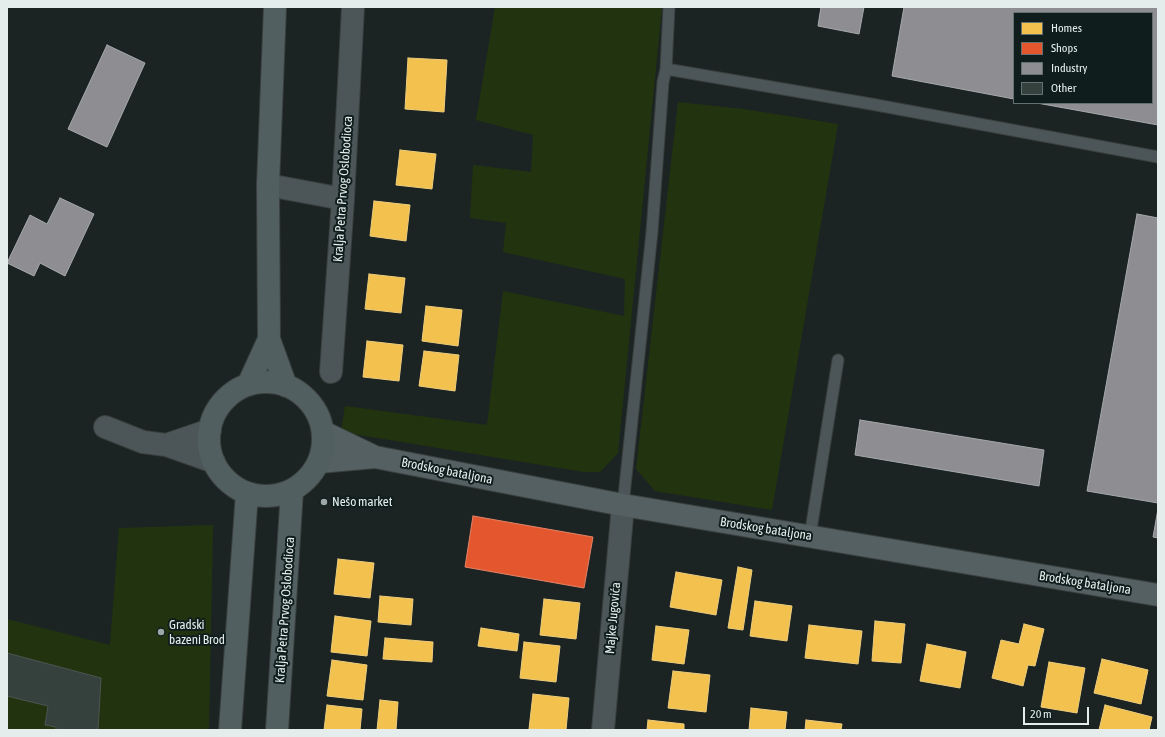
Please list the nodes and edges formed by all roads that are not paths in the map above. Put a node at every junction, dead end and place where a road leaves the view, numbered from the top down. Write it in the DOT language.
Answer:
graph roads {
  1 [pos="275,7"];
  2 [pos="353,7"];
  3 [pos="669,7"];
  4 [pos="666,69"];
  5 [pos="1158,157"];
  6 [pos="268,185"];
  7 [pos="343,199"];
  8 [pos="269,339"];
  9 [pos="838,360"];
  10 [pos="330,372"];
  11 [pos="248,385"];
  12 [pos="286,386"];
  13 [pos="105,427"];
  14 [pos="210,430"];
  15 [pos="323,432"];
  16 [pos="166,445"];
  17 [pos="375,457"];
  18 [pos="214,462"];
  19 [pos="318,462"];
  20 [pos="292,490"];
  21 [pos="247,493"];
  22 [pos="623,505"];
  23 [pos="810,536"];
  24 [pos="1158,595"];
  25 [pos="230,730"];
  26 [pos="277,730"];
  27 [pos="602,730"];
  1 -- 6 [label="main road"];
  2 -- 7 [label="street, Kralja Petra Prvog Oslobodioca"];
  3 -- 4 [label="lane"];
  4 -- 5 [label="lane"];
  4 -- 22 [label="lane"];
  6 -- 7 [label="street"];
  6 -- 8 [label="main road"];
  7 -- 10 [label="street, Kralja Petra Prvog Oslobodioca"];
  8 -- 11 [label="main road"];
  8 -- 12 [label="main road"];
  9 -- 23 [label="lane"];
  11 -- 12 [label="main road"];
  11 -- 14 [label="main road"];
  12 -- 15 [label="main road"];
  13 -- 16 [label="street"];
  14 -- 16 [label="street"];
  14 -- 18 [label="main road"];
  15 -- 17 [label="street, Brodskog bataljona"];
  15 -- 19 [label="main road"];
  16 -- 18 [label="street"];
  17 -- 19 [label="street, Brodskog bataljona"];
  17 -- 22 [label="street, Brodskog bataljona"];
  18 -- 21 [label="main road"];
  19 -- 20 [label="main road"];
  20 -- 21 [label="main road"];
  20 -- 26 [label="main road, Kralja Petra Prvog Oslobodioca"];
  21 -- 25 [label="main road"];
  22 -- 23 [label="street, Brodskog bataljona"];
  22 -- 27 [label="street, Majke Jugovića"];
  23 -- 24 [label="street, Brodskog bataljona"];
}
